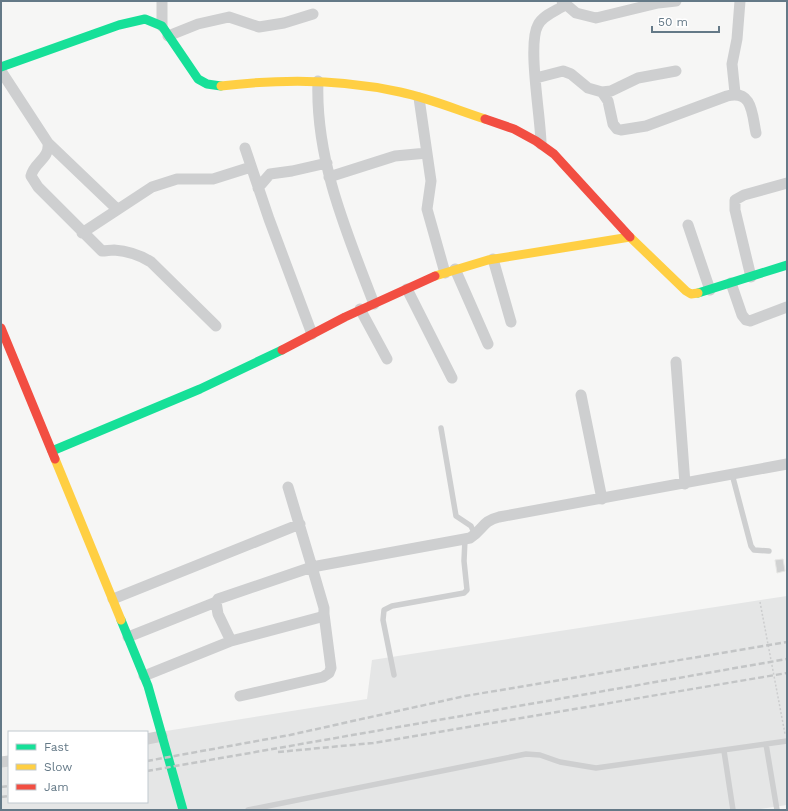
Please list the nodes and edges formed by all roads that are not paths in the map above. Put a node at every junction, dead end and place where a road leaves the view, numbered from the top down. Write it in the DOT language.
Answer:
graph roads {
  1 [pos="162,1"];
  2 [pos="676,1"];
  3 [pos="740,1"];
  4 [pos="568,5"];
  5 [pos="313,14"];
  6 [pos="162,26"];
  7 [pos="168,36"];
  8 [pos="1,67"];
  9 [pos="676,71"];
  10 [pos="1,72"];
  11 [pos="536,78"];
  12 [pos="318,82"];
  13 [pos="602,92"];
  14 [pos="735,94"];
  15 [pos="419,98"];
  16 [pos="756,134"];
  17 [pos="48,143"];
  18 [pos="541,144"];
  19 [pos="244,148"];
  20 [pos="427,153"];
  21 [pos="327,163"];
  22 [pos="251,167"];
  23 [pos="329,176"];
  24 [pos="787,183"];
  25 [pos="258,188"];
  26 [pos="117,209"];
  27 [pos="688,225"];
  28 [pos="82,233"];
  29 [pos="630,237"];
  30 [pos="493,259"];
  31 [pos="787,265"];
  32 [pos="450,271"];
  33 [pos="751,276"];
  34 [pos="731,283"];
  35 [pos="407,289"];
  36 [pos="710,290"];
  37 [pos="374,304"];
  38 [pos="787,307"];
  39 [pos="360,309"];
  40 [pos="511,322"];
  41 [pos="216,326"];
  42 [pos="1,330"];
  43 [pos="312,334"];
  44 [pos="488,344"];
  45 [pos="387,359"];
  46 [pos="676,362"];
  47 [pos="452,378"];
  48 [pos="581,395"];
  49 [pos="441,428"];
  50 [pos="52,451"];
  51 [pos="787,464"];
  52 [pos="732,474"];
  53 [pos="685,484"];
  54 [pos="288,487"];
  55 [pos="602,499"];
  56 [pos="300,524"];
  57 [pos="475,535"];
  58 [pos="465,540"];
  59 [pos="769,551"];
  60 [pos="312,567"];
  61 [pos="113,599"];
  62 [pos="216,602"];
  63 [pos="324,614"];
  64 [pos="128,637"];
  65 [pos="231,641"];
  66 [pos="394,675"];
  67 [pos="144,676"];
  68 [pos="240,696"];
  69 [pos="162,736"];
  70 [pos="148,739"];
  71 [pos="786,741"];
  72 [pos="766,744"];
  73 [pos="724,751"];
  74 [pos="183,810"];
  75 [pos="248,810"];
  76 [pos="733,810"];
  77 [pos="777,810"];
  1 -- 6 [label="street"];
  2 -- 4 [label="street"];
  3 -- 14 [label="street"];
  4 -- 11 [label="street"];
  5 -- 7 [label="street"];
  6 -- 7 [label="street"];
  6 -- 8 [label="street"];
  7 -- 12 [label="street"];
  9 -- 13 [label="street"];
  10 -- 17 [label="street"];
  11 -- 13 [label="street"];
  11 -- 18 [label="street"];
  12 -- 15 [label="street"];
  12 -- 21 [label="street"];
  13 -- 14 [label="street"];
  14 -- 16 [label="street"];
  15 -- 18 [label="street"];
  15 -- 20 [label="street"];
  17 -- 26 [label="street"];
  17 -- 28 [label="street"];
  18 -- 29 [label="street"];
  19 -- 22 [label="street"];
  20 -- 23 [label="street"];
  20 -- 32 [label="street"];
  21 -- 23 [label="street"];
  21 -- 25 [label="street"];
  22 -- 25 [label="street"];
  22 -- 26 [label="street"];
  23 -- 37 [label="street"];
  24 -- 33 [label="street"];
  25 -- 43 [label="street"];
  26 -- 28 [label="street"];
  27 -- 36 [label="street"];
  28 -- 41 [label="street"];
  29 -- 30 [label="street"];
  29 -- 36 [label="street"];
  30 -- 32 [label="street"];
  30 -- 40 [label="street"];
  31 -- 33 [label="street"];
  32 -- 35 [label="street"];
  32 -- 44 [label="street"];
  33 -- 34 [label="street"];
  34 -- 36 [label="street"];
  34 -- 38 [label="street"];
  35 -- 37 [label="street"];
  35 -- 47 [label="street"];
  37 -- 39 [label="street"];
  39 -- 43 [label="street"];
  39 -- 45 [label="street"];
  42 -- 50 [label="street"];
  43 -- 50 [label="street"];
  46 -- 53 [label="street"];
  48 -- 55 [label="street"];
  49 -- 57 [label="lane"];
  50 -- 61 [label="street"];
  51 -- 52 [label="street"];
  52 -- 53 [label="street"];
  52 -- 59 [label="lane"];
  53 -- 55 [label="street"];
  54 -- 56 [label="street"];
  55 -- 57 [label="street"];
  56 -- 60 [label="street"];
  56 -- 61 [label="street"];
  57 -- 58 [label="street"];
  58 -- 60 [label="street"];
  58 -- 66 [label="lane"];
  60 -- 62 [label="street"];
  60 -- 63 [label="street"];
  61 -- 64 [label="street"];
  62 -- 64 [label="street"];
  62 -- 65 [label="street"];
  63 -- 65 [label="street"];
  63 -- 68 [label="street"];
  64 -- 67 [label="street"];
  65 -- 67 [label="street"];
  67 -- 69 [label="street"];
  69 -- 70 [label="street"];
  69 -- 74 [label="street"];
  71 -- 72 [label="lane"];
  72 -- 73 [label="lane"];
  72 -- 77 [label="lane"];
  73 -- 75 [label="lane"];
  73 -- 76 [label="lane"];
}
